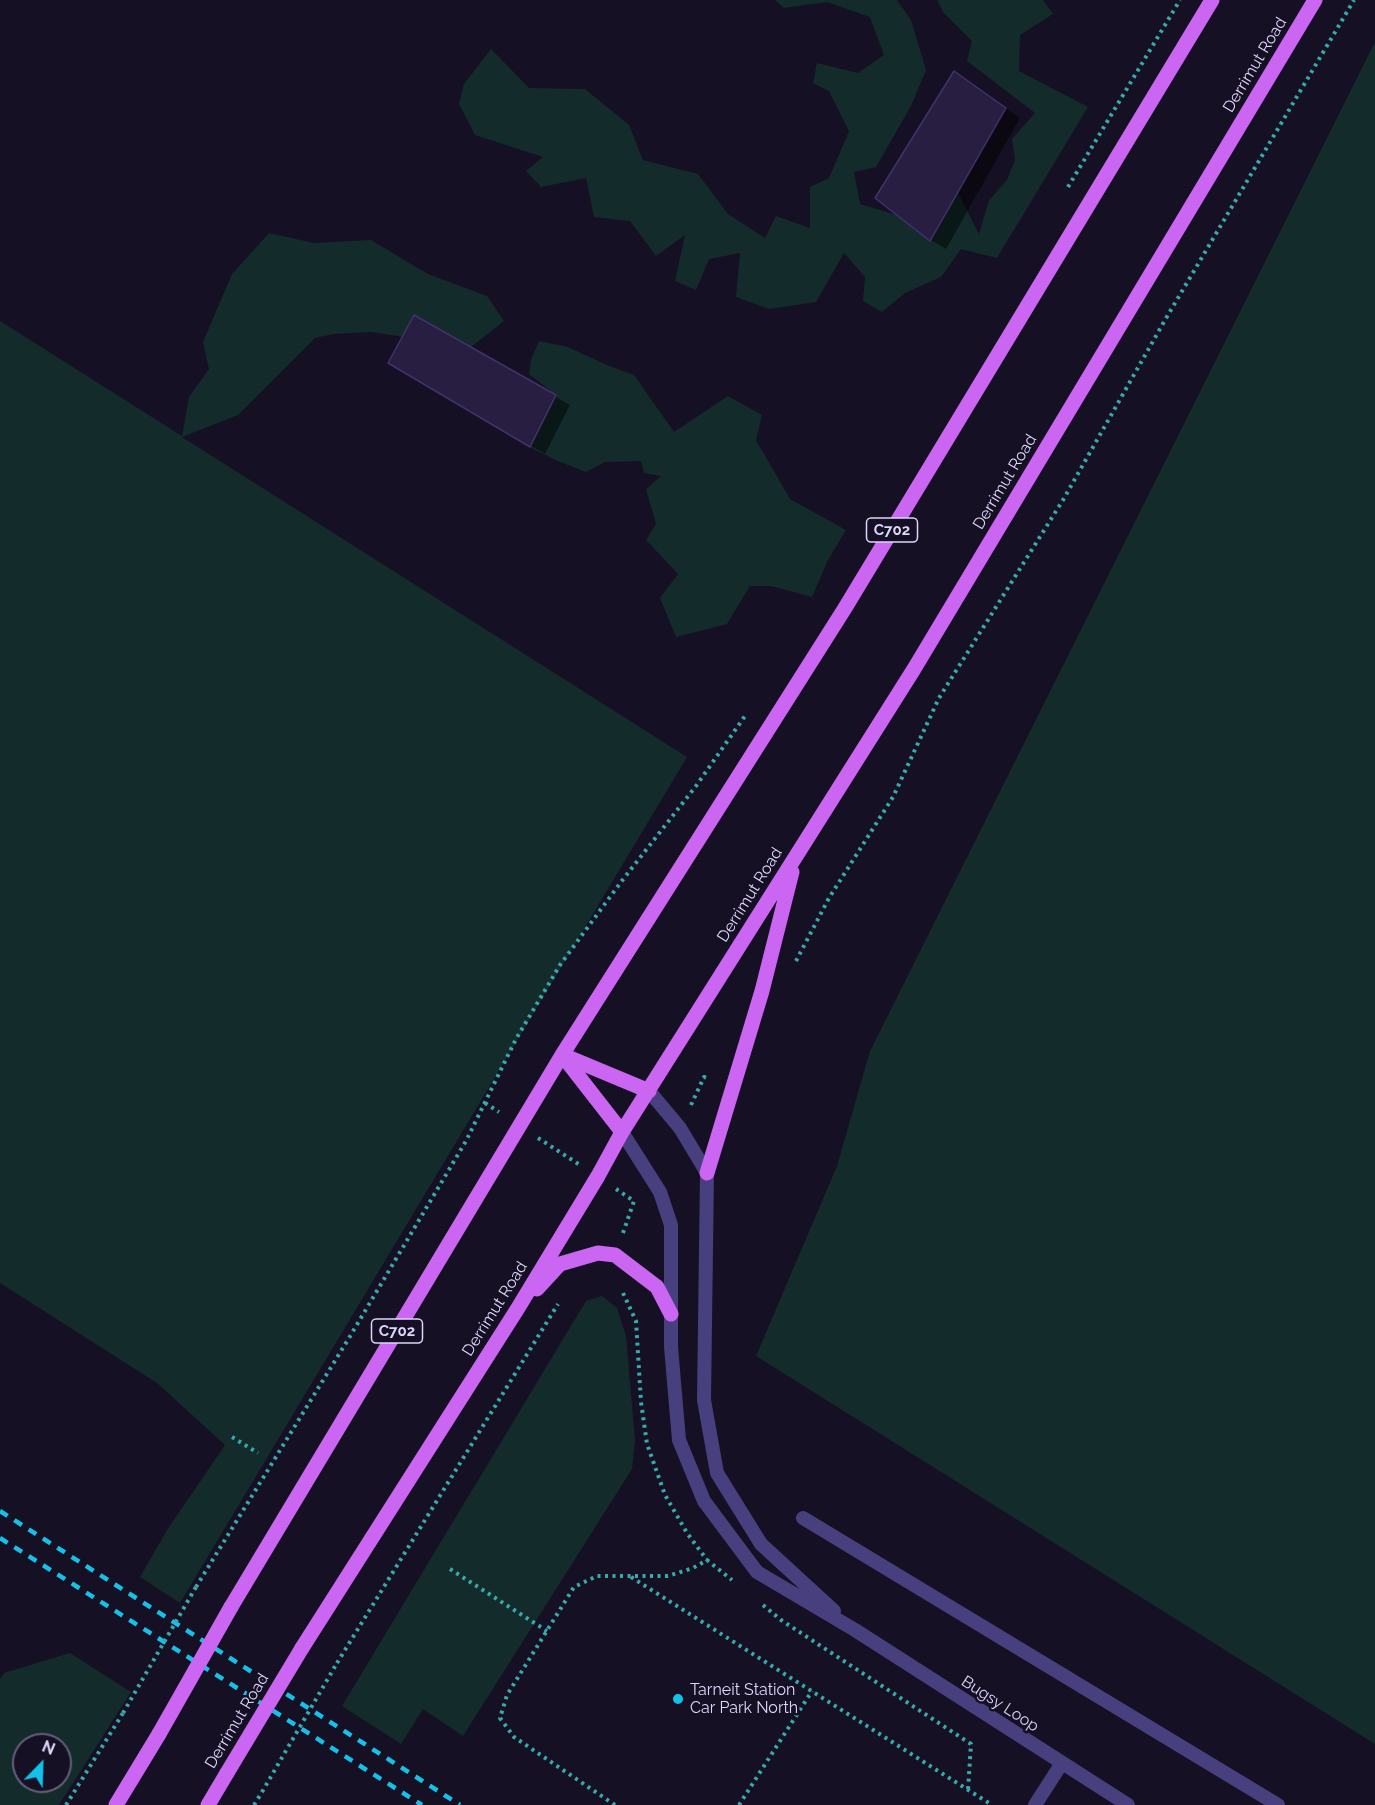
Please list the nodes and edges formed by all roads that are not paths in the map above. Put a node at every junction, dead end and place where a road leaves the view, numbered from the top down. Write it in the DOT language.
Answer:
graph roads {
  1 [pos="1212,0"];
  2 [pos="1315,0"];
  3 [pos="795,858"];
  4 [pos="562,1054"];
  5 [pos="649,1091"];
  6 [pos="622,1132"];
  7 [pos="707,1173"];
  8 [pos="518,1308"];
  9 [pos="671,1314"];
  10 [pos="803,1518"];
  11 [pos="855,1630"];
  12 [pos="1062,1763"];
  13 [pos="116,1805"];
  14 [pos="208,1805"];
  15 [pos="1035,1805"];
  16 [pos="1128,1805"];
  17 [pos="1278,1805"];
  1 -- 4 [label="main road, C702"];
  2 -- 3 [label="main road, Derrimut Road"];
  3 -- 5 [label="main road, Derrimut Road"];
  3 -- 7 [label="main road"];
  4 -- 5 [label="main road"];
  4 -- 6 [label="main road"];
  4 -- 13 [label="main road, C702, bridge"];
  5 -- 6 [label="main road, Derrimut Road"];
  5 -- 7 [label="lane"];
  6 -- 8 [label="main road, Derrimut Road"];
  6 -- 9 [label="lane"];
  7 -- 11 [label="lane"];
  8 -- 9 [label="main road"];
  8 -- 14 [label="main road, Derrimut Road, bridge"];
  9 -- 11 [label="lane"];
  10 -- 17 [label="lane"];
  11 -- 12 [label="lane, Bugsy Loop"];
  12 -- 15 [label="lane"];
  12 -- 16 [label="lane, Bugsy Loop"];
}
